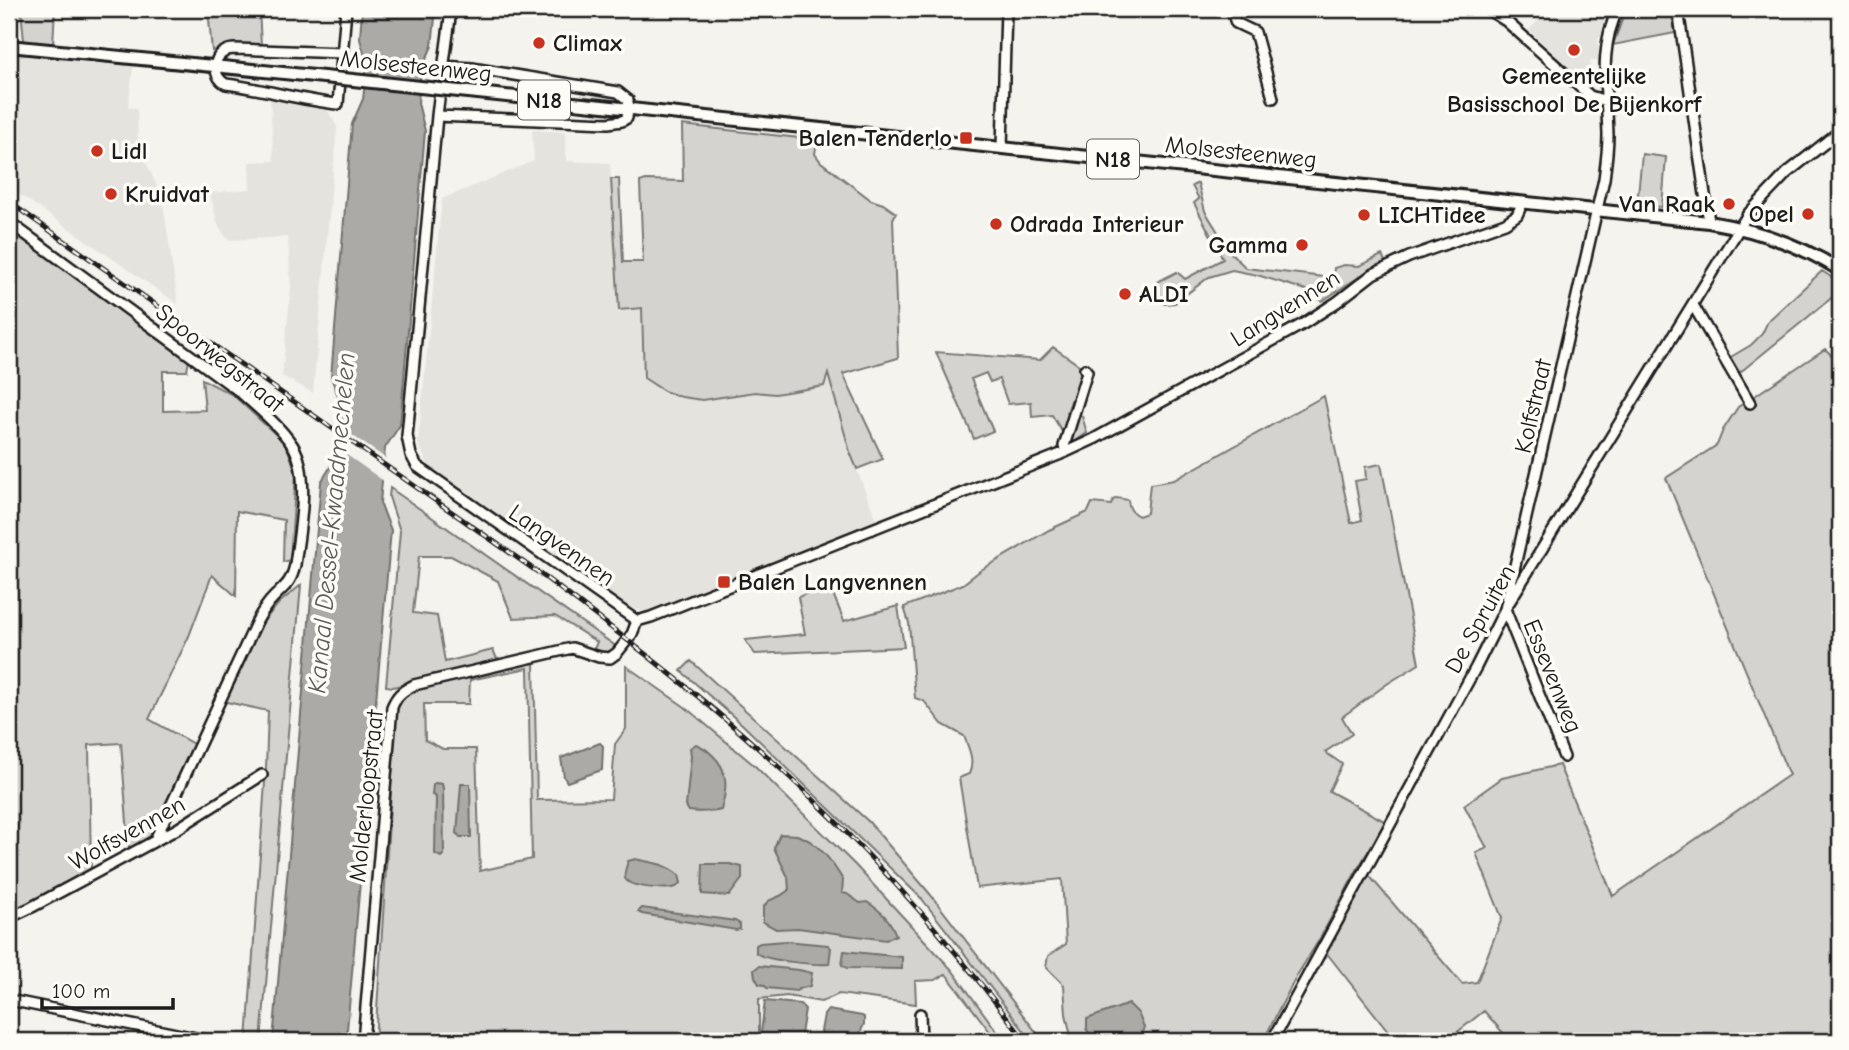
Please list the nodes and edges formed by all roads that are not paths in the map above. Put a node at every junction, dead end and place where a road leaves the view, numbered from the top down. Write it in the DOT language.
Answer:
graph roads {
  1 [pos="346,9"];
  2 [pos="451,9"];
  3 [pos="1006,9"];
  4 [pos="1231,9"];
  5 [pos="1487,9"];
  6 [pos="1618,9"];
  7 [pos="1678,9"];
  8 [pos="9,46"];
  9 [pos="343,53"];
  10 [pos="215,66"];
  11 [pos="443,66"];
  12 [pos="1273,98"];
  13 [pos="1606,101"];
  14 [pos="628,109"];
  15 [pos="437,116"];
  16 [pos="1840,131"];
  17 [pos="1002,148"];
  18 [pos="1523,202"];
  19 [pos="1597,210"];
  20 [pos="9,222"];
  21 [pos="1709,222"];
  22 [pos="1741,227"];
  23 [pos="1840,270"];
  24 [pos="1693,305"];
  25 [pos="1085,369"];
  26 [pos="1750,403"];
  27 [pos="1066,452"];
  28 [pos="1505,609"];
  29 [pos="636,621"];
  30 [pos="1564,757"];
  31 [pos="262,775"];
  32 [pos="155,840"];
  33 [pos="9,918"];
  34 [pos="9,1000"];
  35 [pos="920,1014"];
  36 [pos="211,1041"];
  37 [pos="363,1041"];
  38 [pos="921,1041"];
  39 [pos="1272,1041"];
  1 -- 9 [label="street"];
  2 -- 11 [label="street, Langvennen"];
  3 -- 17 [label="street"];
  4 -- 12 [label="street"];
  5 -- 13 [label="street"];
  6 -- 13 [label="street, Kolfstraat"];
  7 -- 21 [label="street"];
  8 -- 10 [label="main road, N18"];
  9 -- 10 [label="street"];
  9 -- 10 [label="street"];
  10 -- 14 [label="main road, Molsesteenweg / N18, bridge"];
  11 -- 14 [label="street, Molsesteenweg"];
  11 -- 15 [label="street, Langvennen"];
  13 -- 19 [label="street, Kolfstraat"];
  14 -- 15 [label="street, Molsesteenweg"];
  14 -- 17 [label="main road, Molsesteenweg / N18"];
  15 -- 29 [label="street, Langvennen"];
  16 -- 22 [label="street, De Spruiten"];
  17 -- 18 [label="main road, Molsesteenweg / N18"];
  18 -- 19 [label="main road, Molsesteenweg / N18"];
  18 -- 27 [label="street, Langvennen"];
  19 -- 21 [label="main road, Molsesteenweg / N18"];
  19 -- 28 [label="street, Kolfstraat"];
  20 -- 32 [label="street, Spoorwegstraat"];
  21 -- 22 [label="main road, Molsesteenweg / N18"];
  22 -- 23 [label="main road, Molsesteenweg / N18"];
  22 -- 24 [label="street, De Spruiten"];
  24 -- 26 [label="street"];
  24 -- 28 [label="street, De Spruiten"];
  25 -- 27 [label="street"];
  27 -- 29 [label="street, Langvennen"];
  28 -- 30 [label="street, Essevenweg"];
  28 -- 39 [label="street, De Spruiten"];
  29 -- 37 [label="street, Molderloopstraat"];
  31 -- 32 [label="street, Wolfsvennen"];
  32 -- 33 [label="street, Wolfsvennen"];
  34 -- 36 [label="street"];
  35 -- 38 [label="street"];
}
